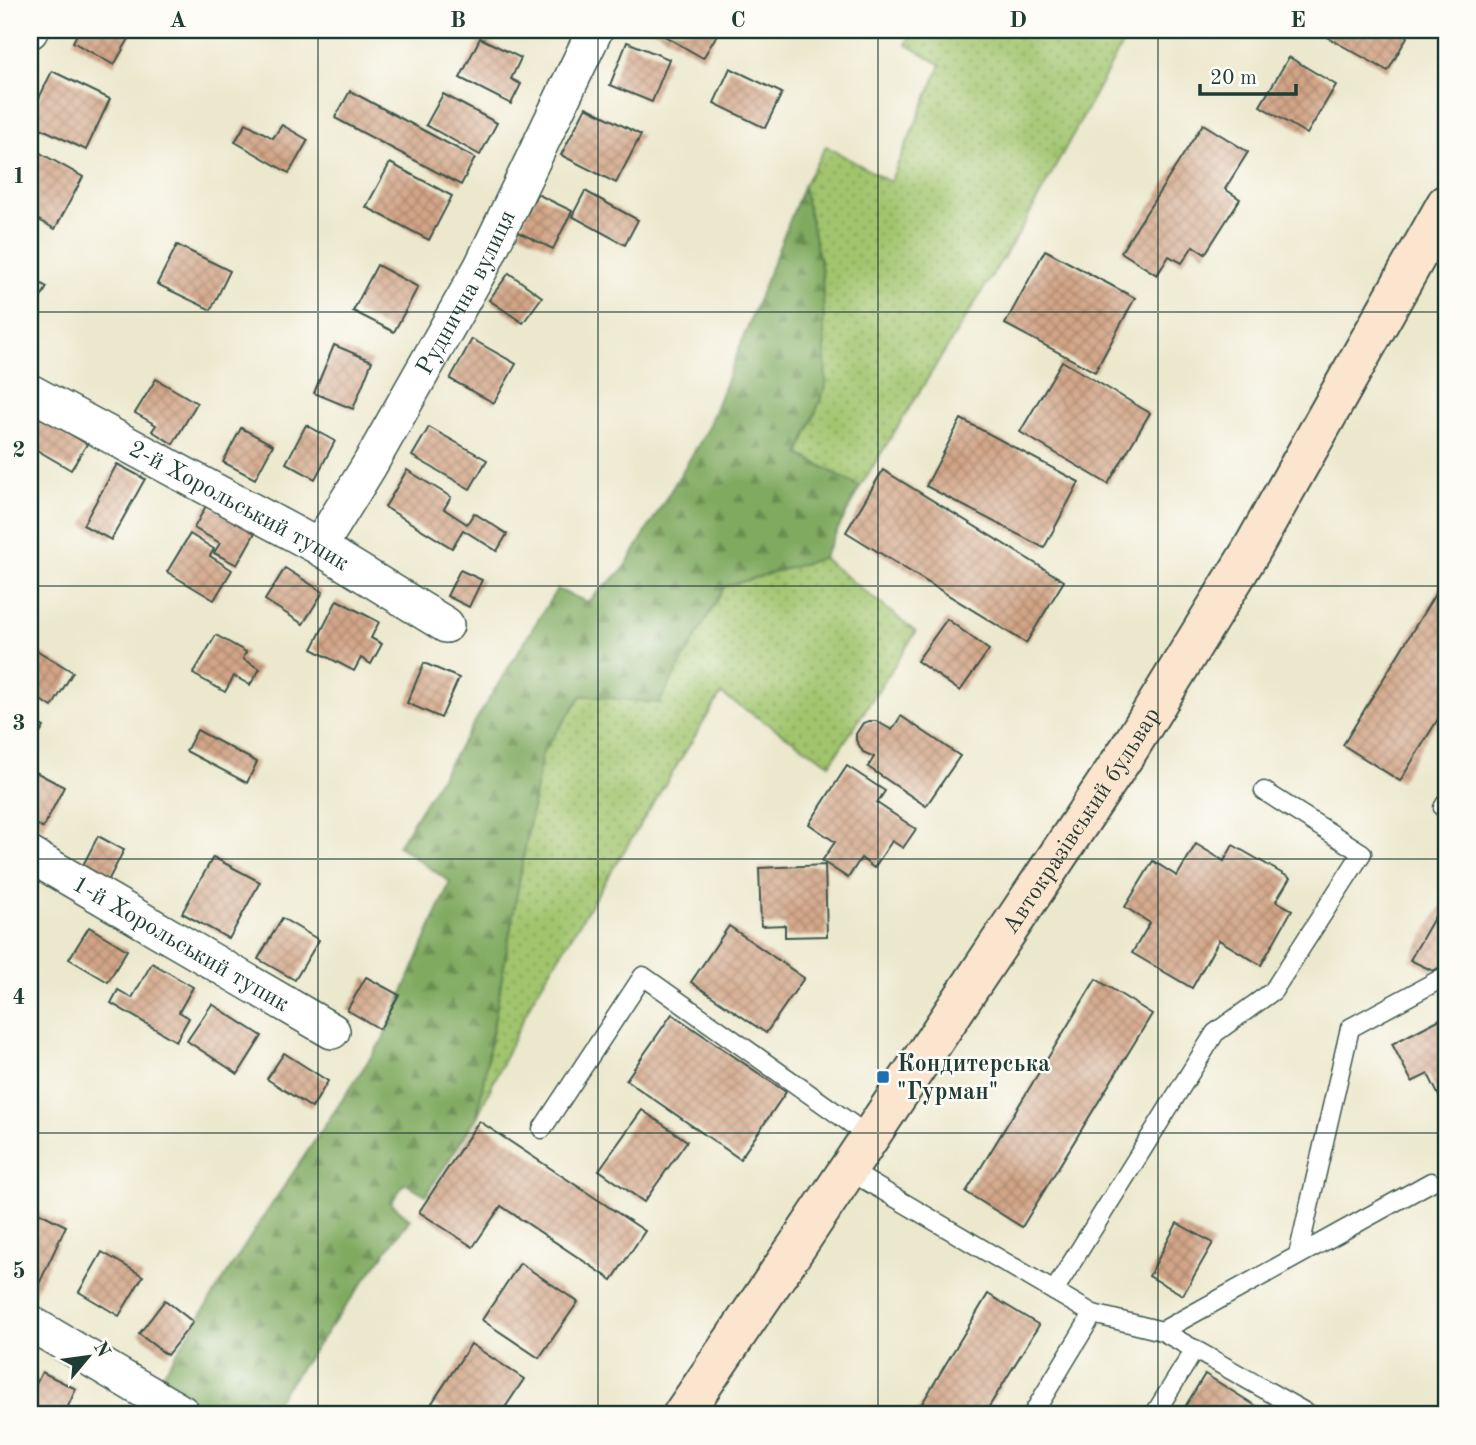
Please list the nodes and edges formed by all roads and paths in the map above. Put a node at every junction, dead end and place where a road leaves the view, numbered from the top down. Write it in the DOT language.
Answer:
graph roads {
  1 [pos="594,30"];
  2 [pos="1446,204"];
  3 [pos="30,393"];
  4 [pos="319,547"];
  5 [pos="446,625"];
  6 [pos="1264,791"];
  7 [pos="30,855"];
  8 [pos="1446,976"];
  9 [pos="332,1031"];
  10 [pos="542,1129"];
  11 [pos="870,1136"];
  12 [pos="848,1170"];
  13 [pos="1431,1182"];
  14 [pos="1298,1255"];
  15 [pos="1054,1291"];
  16 [pos="1093,1314"];
  17 [pos="30,1323"];
  18 [pos="1162,1331"];
  19 [pos="1195,1349"];
  20 [pos="182,1413"];
  21 [pos="1299,1413"];
  22 [pos="682,1415"];
  23 [pos="1032,1415"];
  24 [pos="1154,1415"];
  1 -- 4 [label="street, Руднична вулиця"];
  2 -- 11 [label="street, Автокразівський бульвар"];
  3 -- 4 [label="street, 2-й Хорольський тупик"];
  4 -- 5 [label="street, 2-й Хорольський тупик"];
  6 -- 15 [label="lane"];
  7 -- 9 [label="street, 1-й Хорольський тупик"];
  8 -- 14 [label="lane"];
  10 -- 11 [label="lane"];
  11 -- 12 [label="street, Автокразівський бульвар"];
  12 -- 15 [label="lane"];
  12 -- 22 [label="street, Автокразівський бульвар"];
  13 -- 14 [label="lane"];
  14 -- 18 [label="lane"];
  15 -- 16 [label="lane"];
  16 -- 18 [label="lane"];
  16 -- 23 [label="lane"];
  17 -- 20 [label="street"];
  18 -- 19 [label="lane"];
  19 -- 21 [label="lane"];
  19 -- 24 [label="lane"];
}
